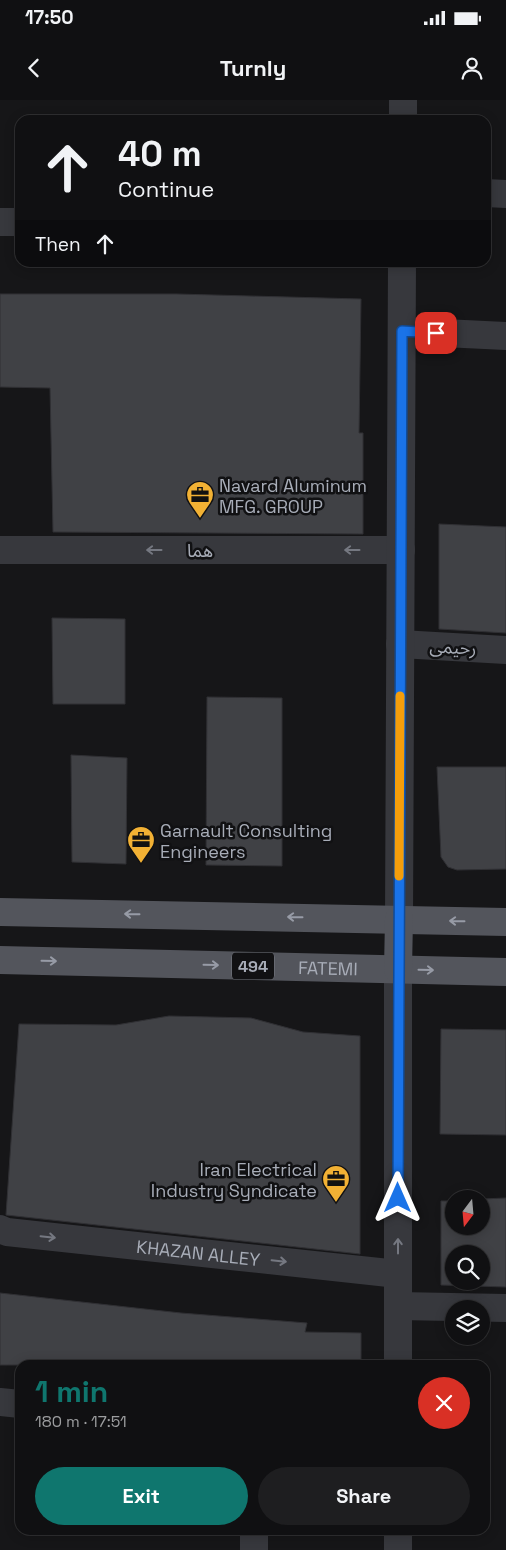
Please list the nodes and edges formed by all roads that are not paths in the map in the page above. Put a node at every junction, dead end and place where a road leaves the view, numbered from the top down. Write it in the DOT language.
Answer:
graph roads {
  1 [pos="403,100"];
  2 [pos="403,115"];
  3 [pos="491,193"];
  4 [pos="506,194"];
  5 [pos="0,222"];
  6 [pos="15,222"];
  7 [pos="402,267"];
  8 [pos="402,331"];
  9 [pos="506,336"];
  10 [pos="0,550"];
  11 [pos="401,550"];
  12 [pos="400,644"];
  13 [pos="506,650"];
  14 [pos="0,912"];
  15 [pos="399,919"];
  16 [pos="506,922"];
  17 [pos="0,960"];
  18 [pos="398,969"];
  19 [pos="506,972"];
  20 [pos="0,1229"];
  21 [pos="398,1274"];
  22 [pos="398,1306"];
  23 [pos="506,1308"];
  24 [pos="398,1360"];
  25 [pos="0,1402"];
  26 [pos="15,1404"];
  27 [pos="254,1535"];
  28 [pos="398,1535"];
  29 [pos="254,1550"];
  30 [pos="398,1550"];
  1 -- 2 [label="street"];
  3 -- 4 [label="street"];
  5 -- 6 [label="street"];
  7 -- 8 [label="street"];
  8 -- 9 [label="street"];
  8 -- 11 [label="street"];
  11 -- 10 [label="street, هما, one-way"];
  11 -- 12 [label="street"];
  12 -- 13 [label="street, رحیمی"];
  12 -- 15 [label="street"];
  15 -- 14 [label="main road, one-way"];
  16 -- 15 [label="main road, one-way"];
  15 -- 18 [label="main road"];
  17 -- 18 [label="main road, FATEMI / 494, one-way"];
  18 -- 19 [label="main road, FATEMI / 494, one-way"];
  21 -- 18 [label="street, one-way"];
  20 -- 21 [label="street, KHAZAN ALLEY, one-way"];
  21 -- 22 [label="street"];
  22 -- 23 [label="street"];
  22 -- 24 [label="street"];
  25 -- 26 [label="street"];
  27 -- 29 [label="street"];
  28 -- 30 [label="street"];
}
